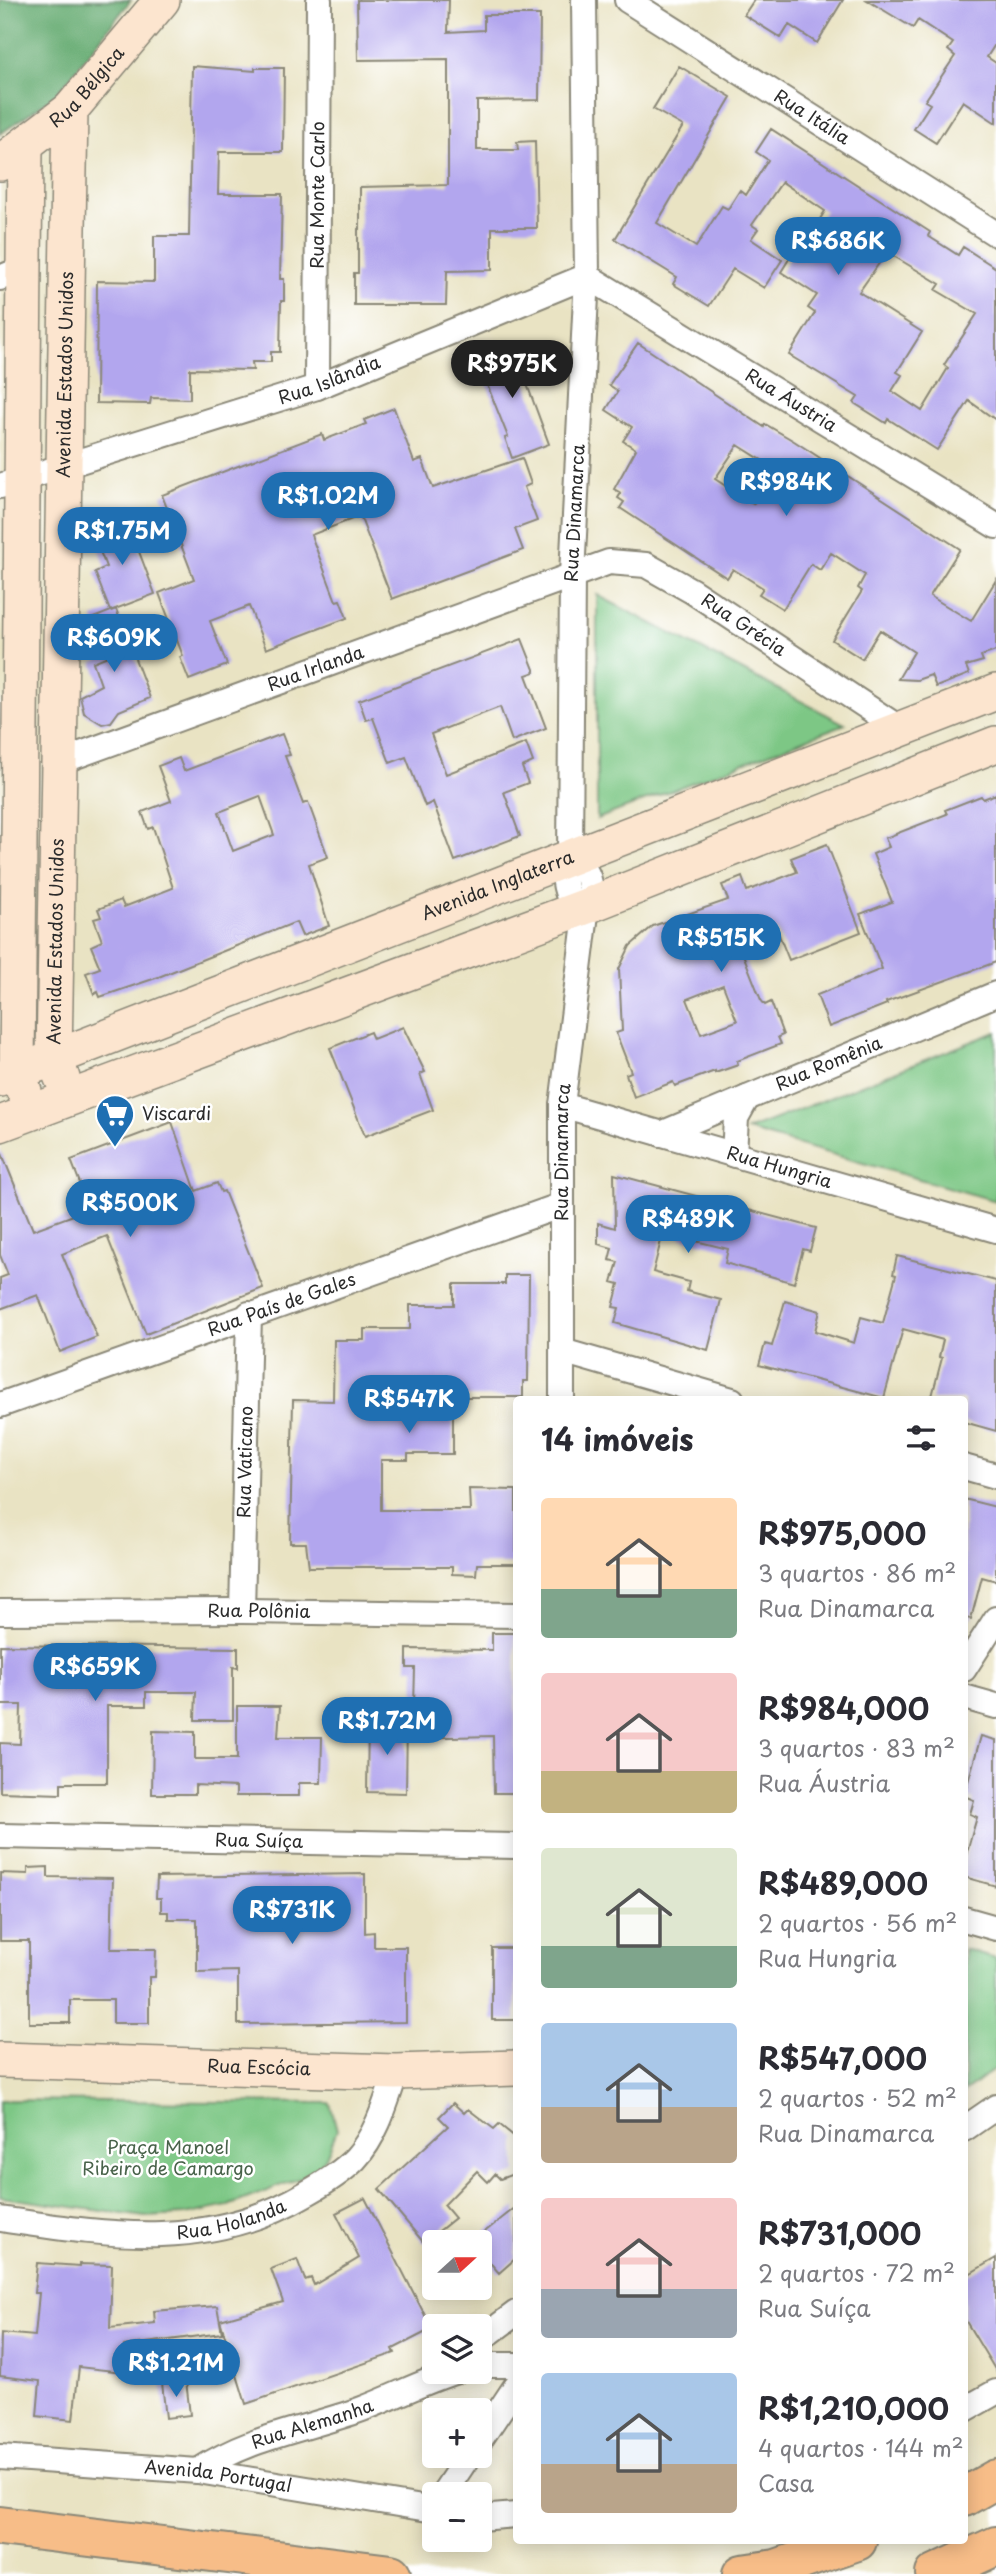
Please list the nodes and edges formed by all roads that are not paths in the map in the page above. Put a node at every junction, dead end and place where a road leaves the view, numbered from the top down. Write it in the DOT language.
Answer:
graph roads {
  1 [pos="162,0"];
  2 [pos="319,0"];
  3 [pos="584,0"];
  4 [pos="627,0"];
  5 [pos="70,110"];
  6 [pos="12,155"];
  7 [pos="996,234"];
  8 [pos="12,273"];
  9 [pos="587,276"];
  10 [pos="317,387"];
  11 [pos="64,465"];
  12 [pos="11,482"];
  13 [pos="996,526"];
  14 [pos="572,575"];
  15 [pos="10,685"];
  16 [pos="994,699"];
  17 [pos="902,730"];
  18 [pos="996,744"];
  19 [pos="59,762"];
  20 [pos="570,858"];
  21 [pos="9,874"];
  22 [pos="587,906"];
  23 [pos="996,995"];
  24 [pos="54,1058"];
  25 [pos="9,1075"];
  26 [pos="69,1097"];
  27 [pos="747,1098"];
  28 [pos="562,1105"];
  29 [pos="16,1117"];
  30 [pos="661,1134"];
  31 [pos="734,1155"];
  32 [pos="562,1205"];
  33 [pos="996,1230"];
  34 [pos="249,1314"];
  35 [pos="562,1351"];
  36 [pos="562,1396"];
  37 [pos="718,1396"];
  38 [pos="0,1405"];
  39 [pos="968,1468"];
  40 [pos="996,1476"];
  41 [pos="242,1611"];
  42 [pos="0,1612"];
  43 [pos="513,1615"];
  44 [pos="996,1619"];
  45 [pos="968,1663"];
  46 [pos="968,1698"];
  47 [pos="996,1706"];
  48 [pos="0,1836"];
  49 [pos="513,1846"];
  50 [pos="968,1920"];
  51 [pos="996,1928"];
  52 [pos="0,2060"];
  53 [pos="513,2068"];
  54 [pos="396,2072"];
  55 [pos="996,2107"];
  56 [pos="968,2126"];
  57 [pos="0,2219"];
  58 [pos="513,2315"];
  59 [pos="492,2331"];
  60 [pos="492,2365"];
  61 [pos="513,2365"];
  62 [pos="422,2381"];
  63 [pos="513,2390"];
  64 [pos="996,2392"];
  65 [pos="968,2408"];
  66 [pos="492,2422"];
  67 [pos="0,2457"];
  68 [pos="198,2472"];
  69 [pos="996,2479"];
  70 [pos="968,2495"];
  71 [pos="422,2503"];
  72 [pos="513,2515"];
  73 [pos="492,2517"];
  74 [pos="0,2526"];
  75 [pos="848,2544"];
  76 [pos="996,2546"];
  77 [pos="391,2574"];
  78 [pos="742,2574"];
  79 [pos="935,2574"];
  1 -- 5 [label="street, Rua Bélgica"];
  2 -- 10 [label="street, Rua Monte Carlo"];
  3 -- 9 [label="street, Rua Dinamarca"];
  4 -- 7 [label="street, Rua Itália"];
  5 -- 6 [label="street, Rua Bélgica"];
  5 -- 11 [label="street, Avenida Estados Unidos"];
  6 -- 8 [label="street, Avenida Estados Unidos"];
  8 -- 12 [label="street, Avenida Estados Unidos"];
  9 -- 10 [label="street, Rua Islândia"];
  9 -- 13 [label="street, Rua Áustria"];
  9 -- 14 [label="street, Rua Dinamarca"];
  10 -- 11 [label="street, Rua Islândia"];
  11 -- 12 [label="street, Rua Islândia"];
  11 -- 19 [label="street, Avenida Estados Unidos"];
  12 -- 15 [label="street, Avenida Estados Unidos"];
  14 -- 17 [label="street, Rua Grécia"];
  14 -- 19 [label="street, Rua Irlanda"];
  14 -- 20 [label="street, Rua Dinamarca"];
  15 -- 21 [label="street, Avenida Estados Unidos"];
  16 -- 17 [label="street, Avenida Inglaterra"];
  17 -- 20 [label="street, Avenida Inglaterra"];
  18 -- 22 [label="street"];
  19 -- 24 [label="street, Avenida Estados Unidos"];
  20 -- 22 [label="street, Rua Dinamarca"];
  20 -- 24 [label="street, Avenida Inglaterra"];
  21 -- 25 [label="street, Avenida Estados Unidos"];
  22 -- 26 [label="street"];
  22 -- 28 [label="street, Rua Dinamarca"];
  23 -- 27 [label="street, Rua Romênia"];
  24 -- 25 [label="street, Avenida Inglaterra"];
  24 -- 26 [label="street"];
  25 -- 29 [label="street"];
  26 -- 29 [label="street"];
  27 -- 30 [label="street, Rua Romênia"];
  27 -- 31 [label="street"];
  28 -- 30 [label="street, Rua Hungria"];
  28 -- 32 [label="street, Rua Dinamarca"];
  30 -- 31 [label="street, Rua Hungria"];
  31 -- 33 [label="street, Rua Hungria"];
  32 -- 34 [label="street, Rua País de Gales"];
  32 -- 35 [label="street, Rua Dinamarca"];
  34 -- 38 [label="street, Rua País de Gales"];
  34 -- 41 [label="street, Rua Vaticano"];
  35 -- 36 [label="street, Rua Dinamarca"];
  35 -- 37 [label="street"];
  39 -- 40 [label="street"];
  41 -- 42 [label="street, Rua Polônia"];
  41 -- 43 [label="street, Rua Polônia"];
  44 -- 45 [label="street"];
  46 -- 47 [label="street"];
  48 -- 49 [label="street, Rua Suíça"];
  50 -- 51 [label="street"];
  52 -- 54 [label="street, Rua Escócia"];
  53 -- 54 [label="street, Rua Escócia"];
  54 -- 57 [label="street, Rua Holanda"];
  55 -- 56 [label="street"];
  58 -- 59 [label="street"];
  60 -- 61 [label="street"];
  62 -- 68 [label="street, Rua Alemanha"];
  63 -- 66 [label="street"];
  64 -- 65 [label="street"];
  67 -- 68 [label="street, Avenida Portugal"];
  68 -- 71 [label="street, Avenida Portugal"];
  69 -- 70 [label="highway"];
  72 -- 73 [label="street"];
  74 -- 77 [label="highway"];
  75 -- 78 [label="highway"];
  76 -- 79 [label="highway"];
}
